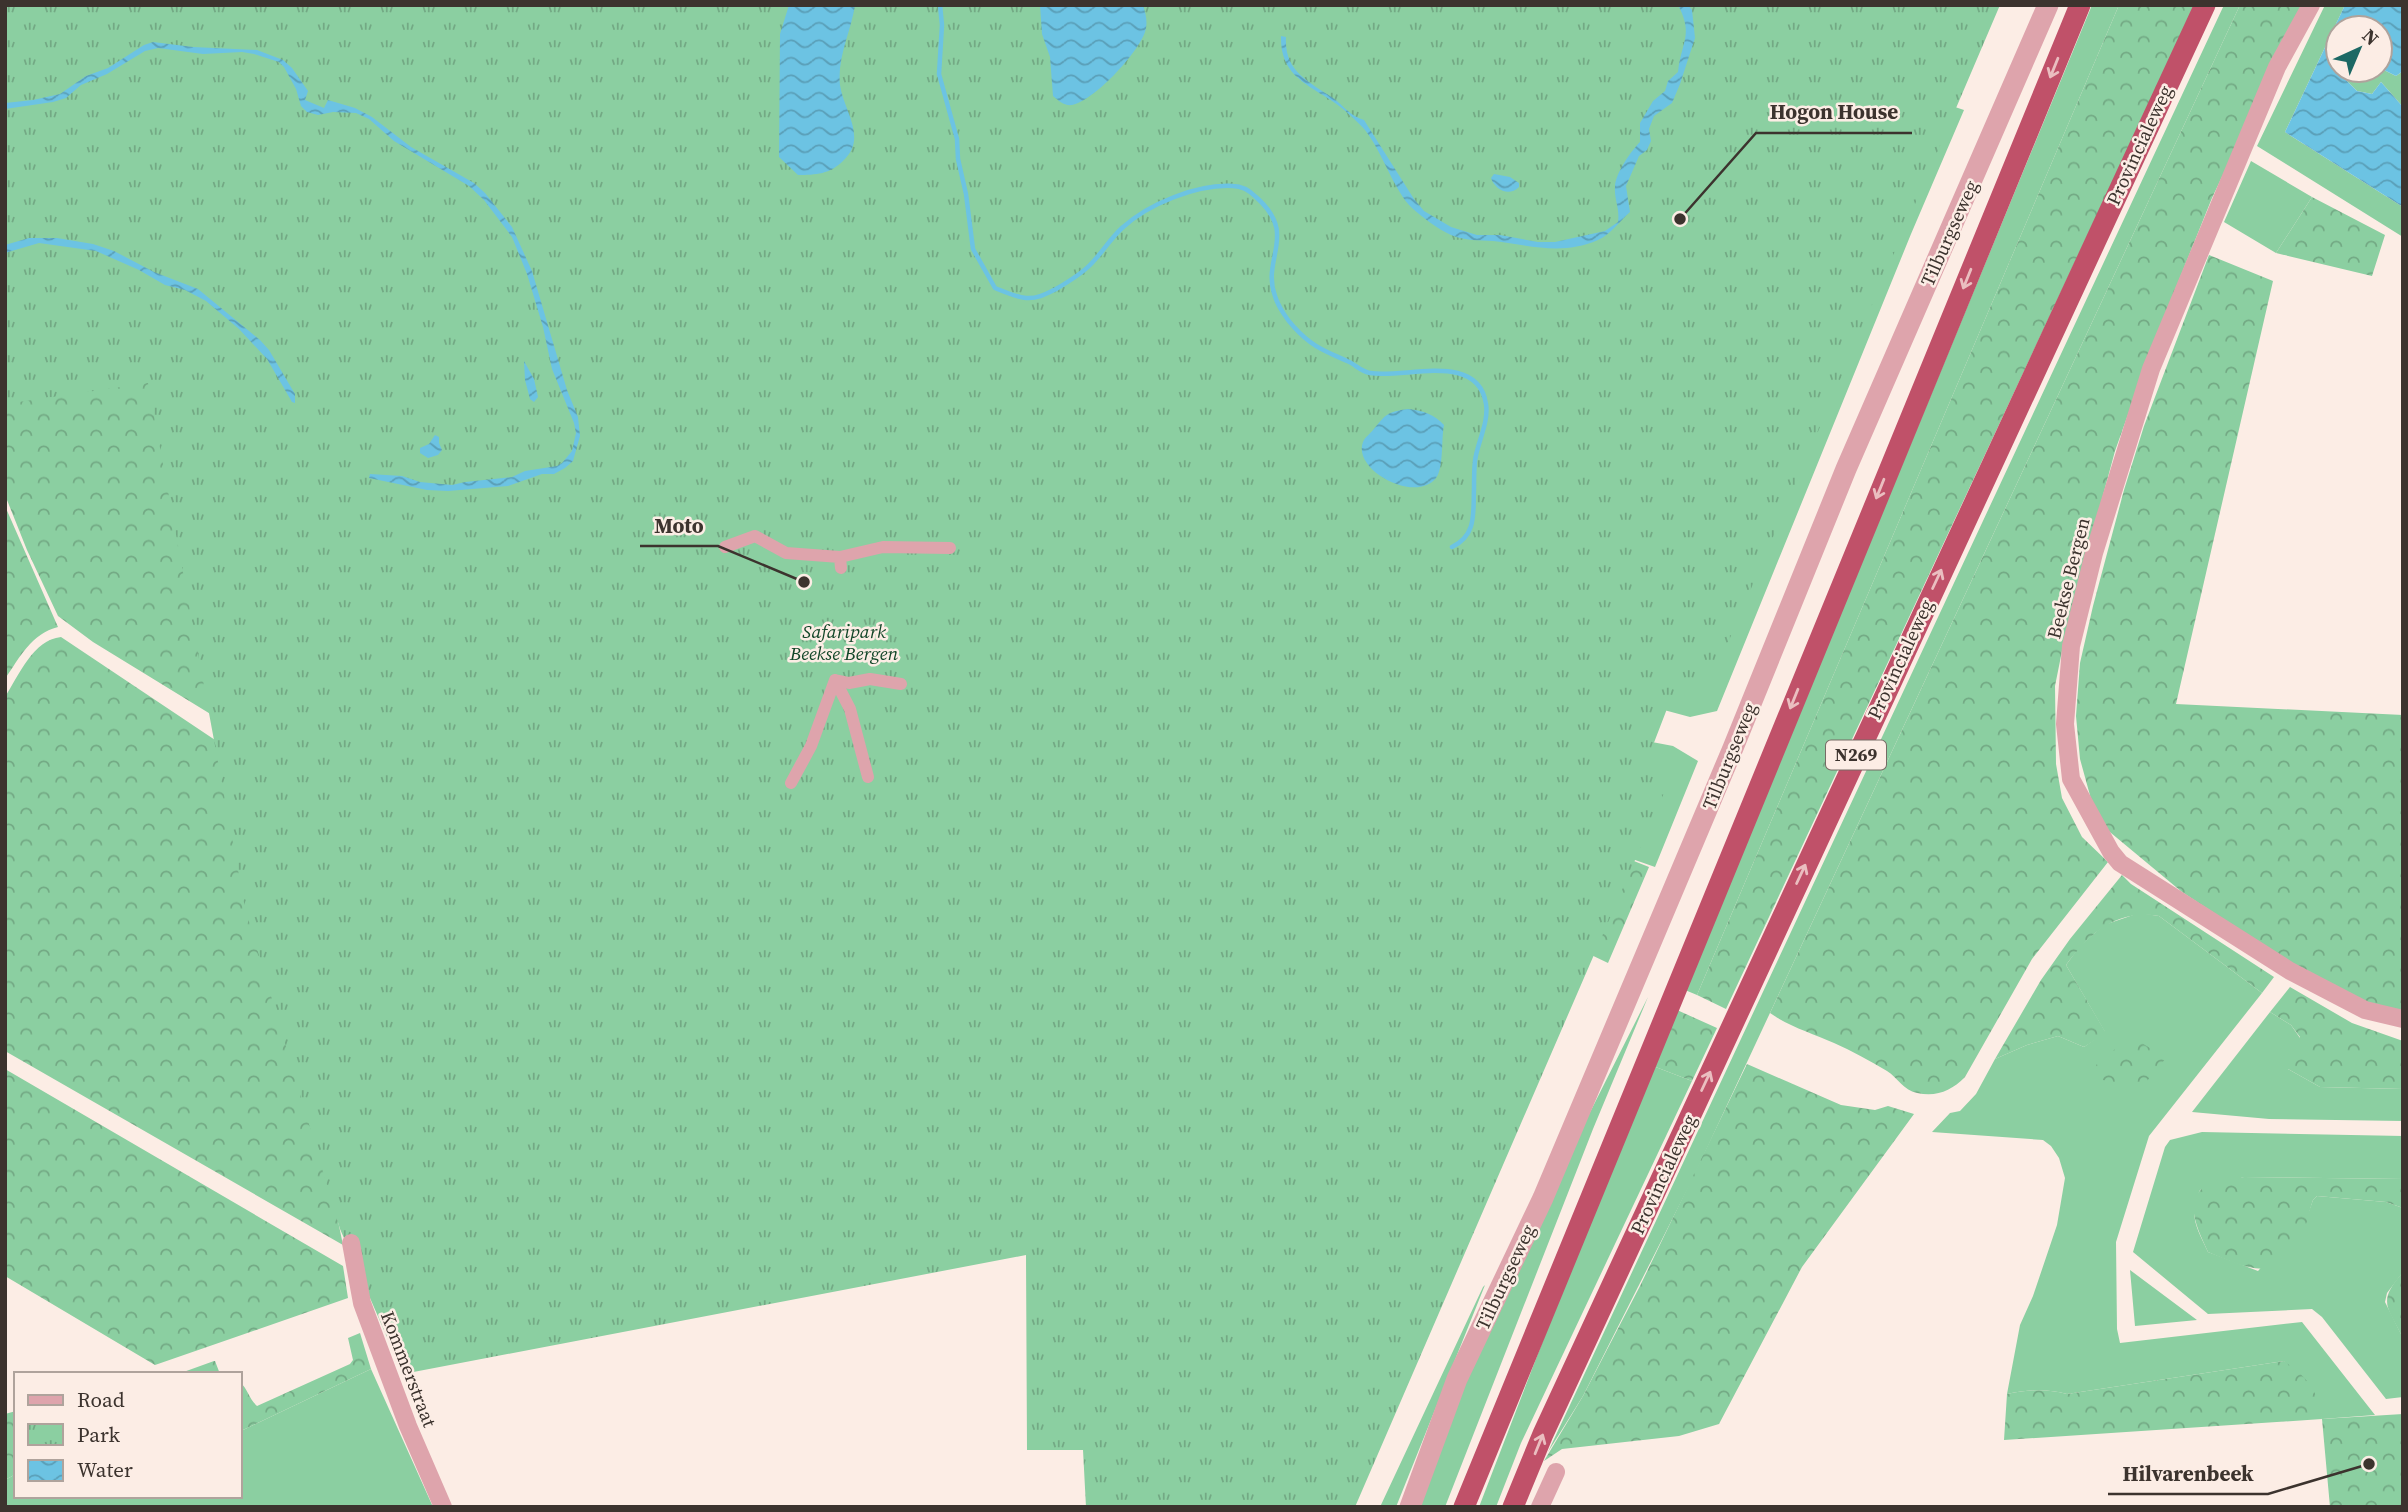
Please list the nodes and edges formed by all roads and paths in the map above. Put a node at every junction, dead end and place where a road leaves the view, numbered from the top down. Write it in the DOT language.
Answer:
graph roads {
  1 [pos="2048,5"];
  2 [pos="2080,5"];
  3 [pos="2205,5"];
  4 [pos="2311,5"];
  5 [pos="725,547"];
  6 [pos="950,548"];
  7 [pos="835,680"];
  8 [pos="901,684"];
  9 [pos="868,777"];
  10 [pos="791,783"];
  11 [pos="2403,1019"];
  12 [pos="351,1243"];
  13 [pos="1556,1472"];
  14 [pos="443,1507"];
  15 [pos="1410,1507"];
  16 [pos="1464,1507"];
  17 [pos="1513,1507"];
  18 [pos="1539,1507"];
  1 -- 15 [label="street, Tilburgseweg"];
  2 -- 16 [label="highway, one-way"];
  17 -- 3 [label="highway, Provincialeweg / N269, one-way"];
  4 -- 11 [label="street, Beekse Bergen"];
  5 -- 6 [label="street"];
  7 -- 8 [label="street"];
  7 -- 9 [label="street"];
  7 -- 10 [label="street"];
  12 -- 14 [label="street, Kommerstraat"];
  13 -- 18 [label="street"];
}
